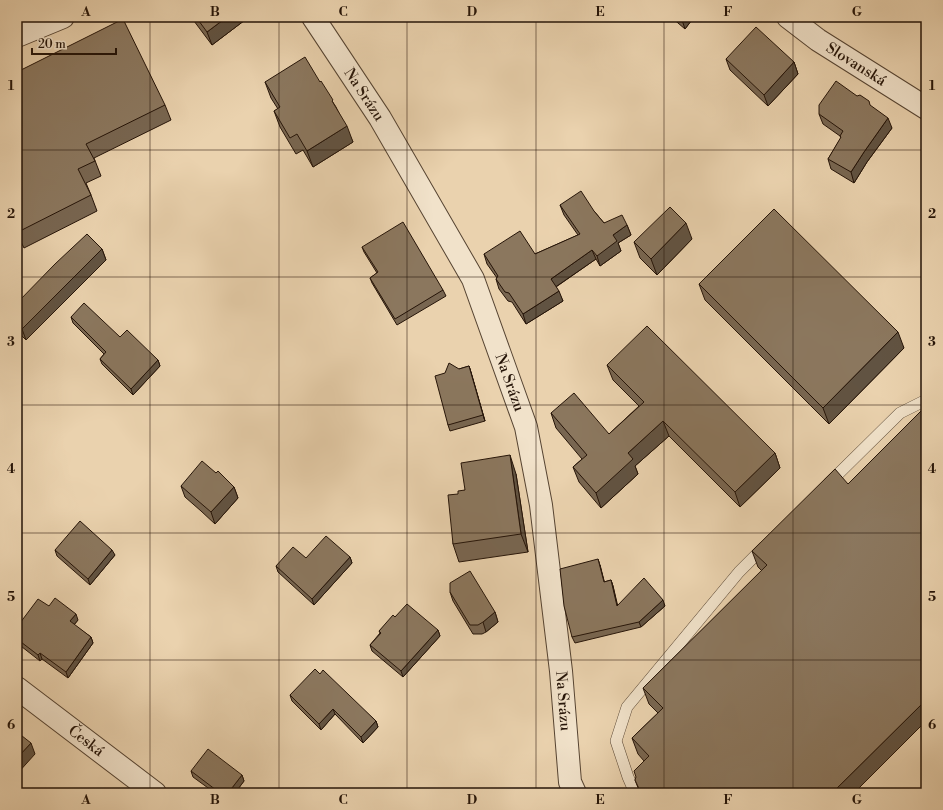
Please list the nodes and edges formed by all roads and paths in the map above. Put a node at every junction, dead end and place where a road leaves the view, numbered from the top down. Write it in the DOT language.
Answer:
graph roads {
  1 [pos="64,17"];
  2 [pos="313,17"];
  3 [pos="788,17"];
  4 [pos="17,36"];
  5 [pos="926,108"];
  6 [pos="926,400"];
  7 [pos="822,490"];
  8 [pos="772,539"];
  9 [pos="17,688"];
  10 [pos="155,793"];
  11 [pos="575,793"];
  12 [pos="635,793"];
  1 -- 4 [label="street"];
  2 -- 11 [label="street, Na Srázu"];
  3 -- 5 [label="street, Slovanská"];
  6 -- 7 [label="lane"];
  8 -- 12 [label="lane"];
  9 -- 10 [label="street, Česká"];
}
